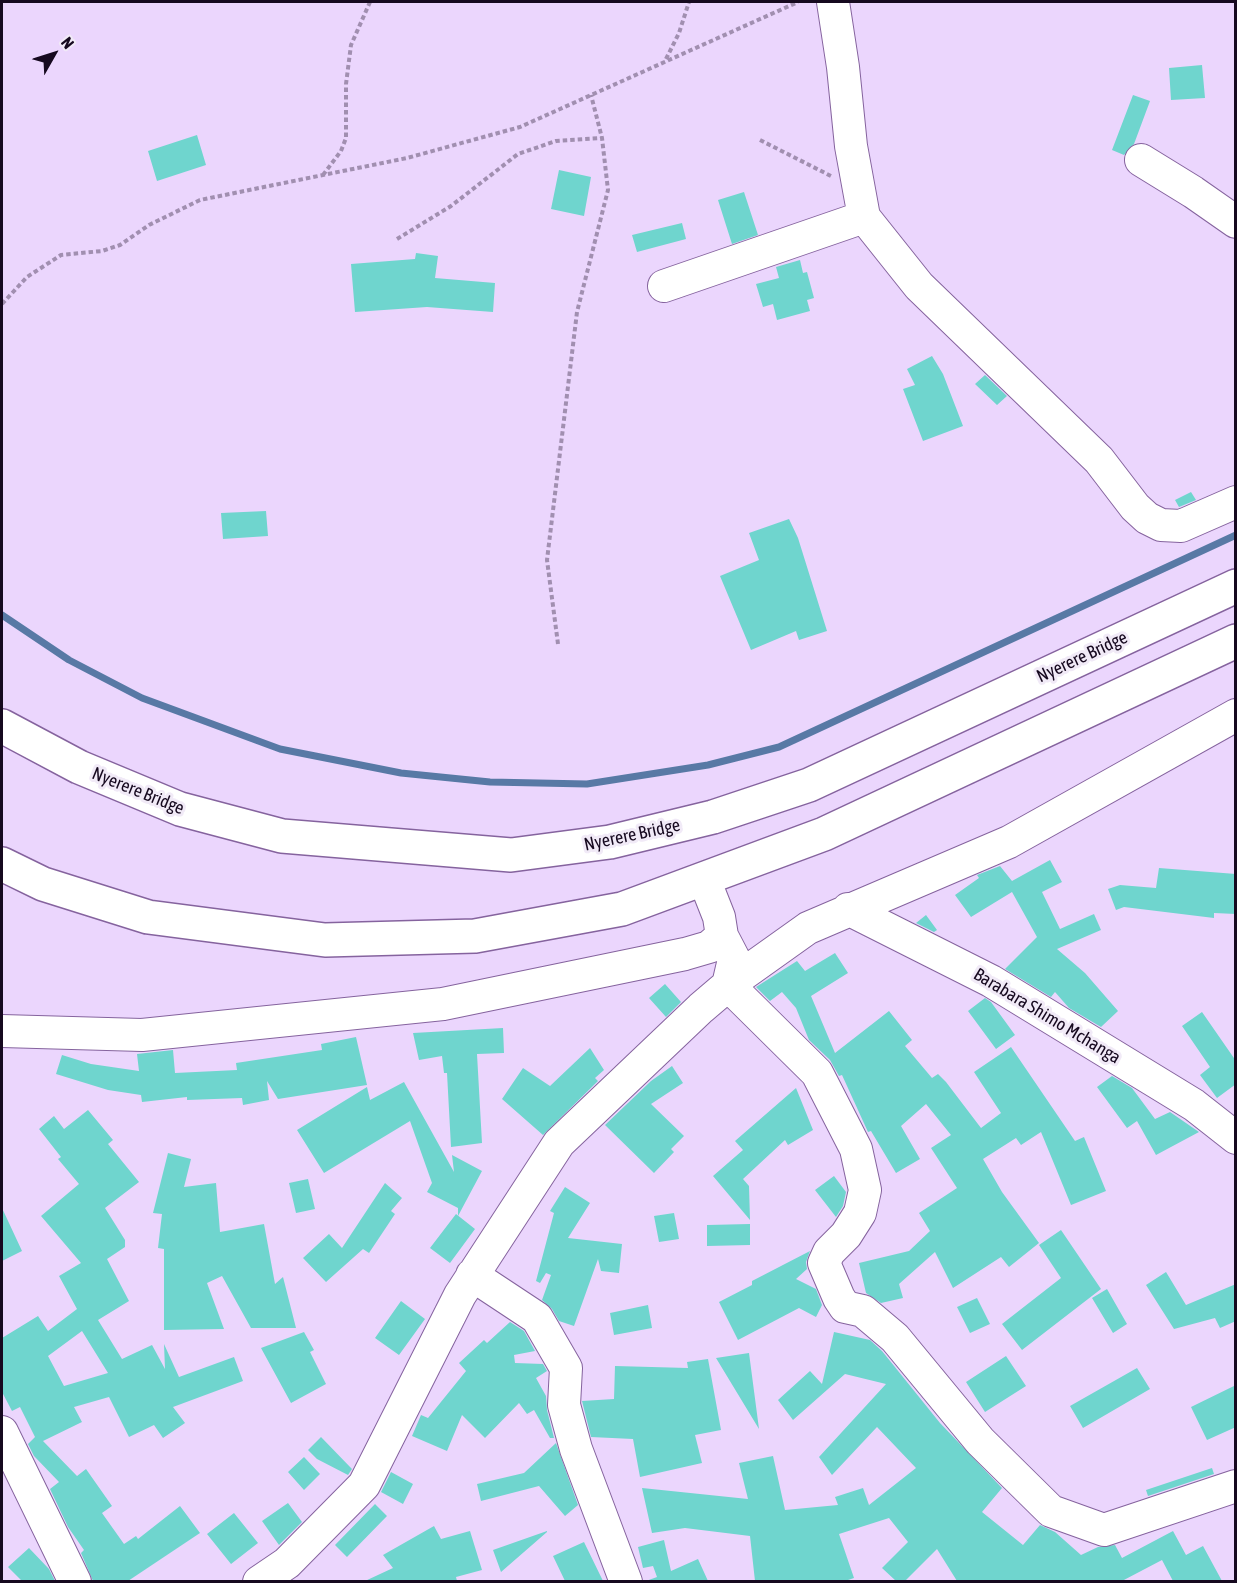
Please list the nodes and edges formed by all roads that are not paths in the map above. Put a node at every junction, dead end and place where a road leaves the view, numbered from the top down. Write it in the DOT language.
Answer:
graph roads {
  1 [pos="834,2"];
  2 [pos="1141,160"];
  3 [pos="862,205"];
  4 [pos="1236,222"];
  5 [pos="664,286"];
  6 [pos="1236,501"];
  7 [pos="1236,586"];
  8 [pos="1236,641"];
  9 [pos="1236,715"];
  10 [pos="2,726"];
  11 [pos="2,864"];
  12 [pos="704,879"];
  13 [pos="848,909"];
  14 [pos="722,936"];
  15 [pos="728,985"];
  16 [pos="2,1031"];
  17 [pos="1236,1138"];
  18 [pos="472,1275"];
  19 [pos="2,1432"];
  20 [pos="1236,1486"];
  21 [pos="292,1572"];
  22 [pos="75,1581"];
  23 [pos="259,1581"];
  24 [pos="626,1581"];
  1 -- 3 [label="street"];
  2 -- 4 [label="street"];
  3 -- 5 [label="street"];
  3 -- 6 [label="street"];
  7 -- 10 [label="main road, Nyerere Bridge"];
  8 -- 12 [label="main road"];
  9 -- 13 [label="street"];
  11 -- 12 [label="main road"];
  12 -- 14 [label="street"];
  13 -- 15 [label="street"];
  13 -- 17 [label="street, Barabara Shimo Mchanga"];
  14 -- 15 [label="street"];
  14 -- 16 [label="street"];
  15 -- 18 [label="street"];
  15 -- 20 [label="street"];
  18 -- 21 [label="street"];
  18 -- 24 [label="street"];
  19 -- 22 [label="street"];
  21 -- 23 [label="street"];
}
